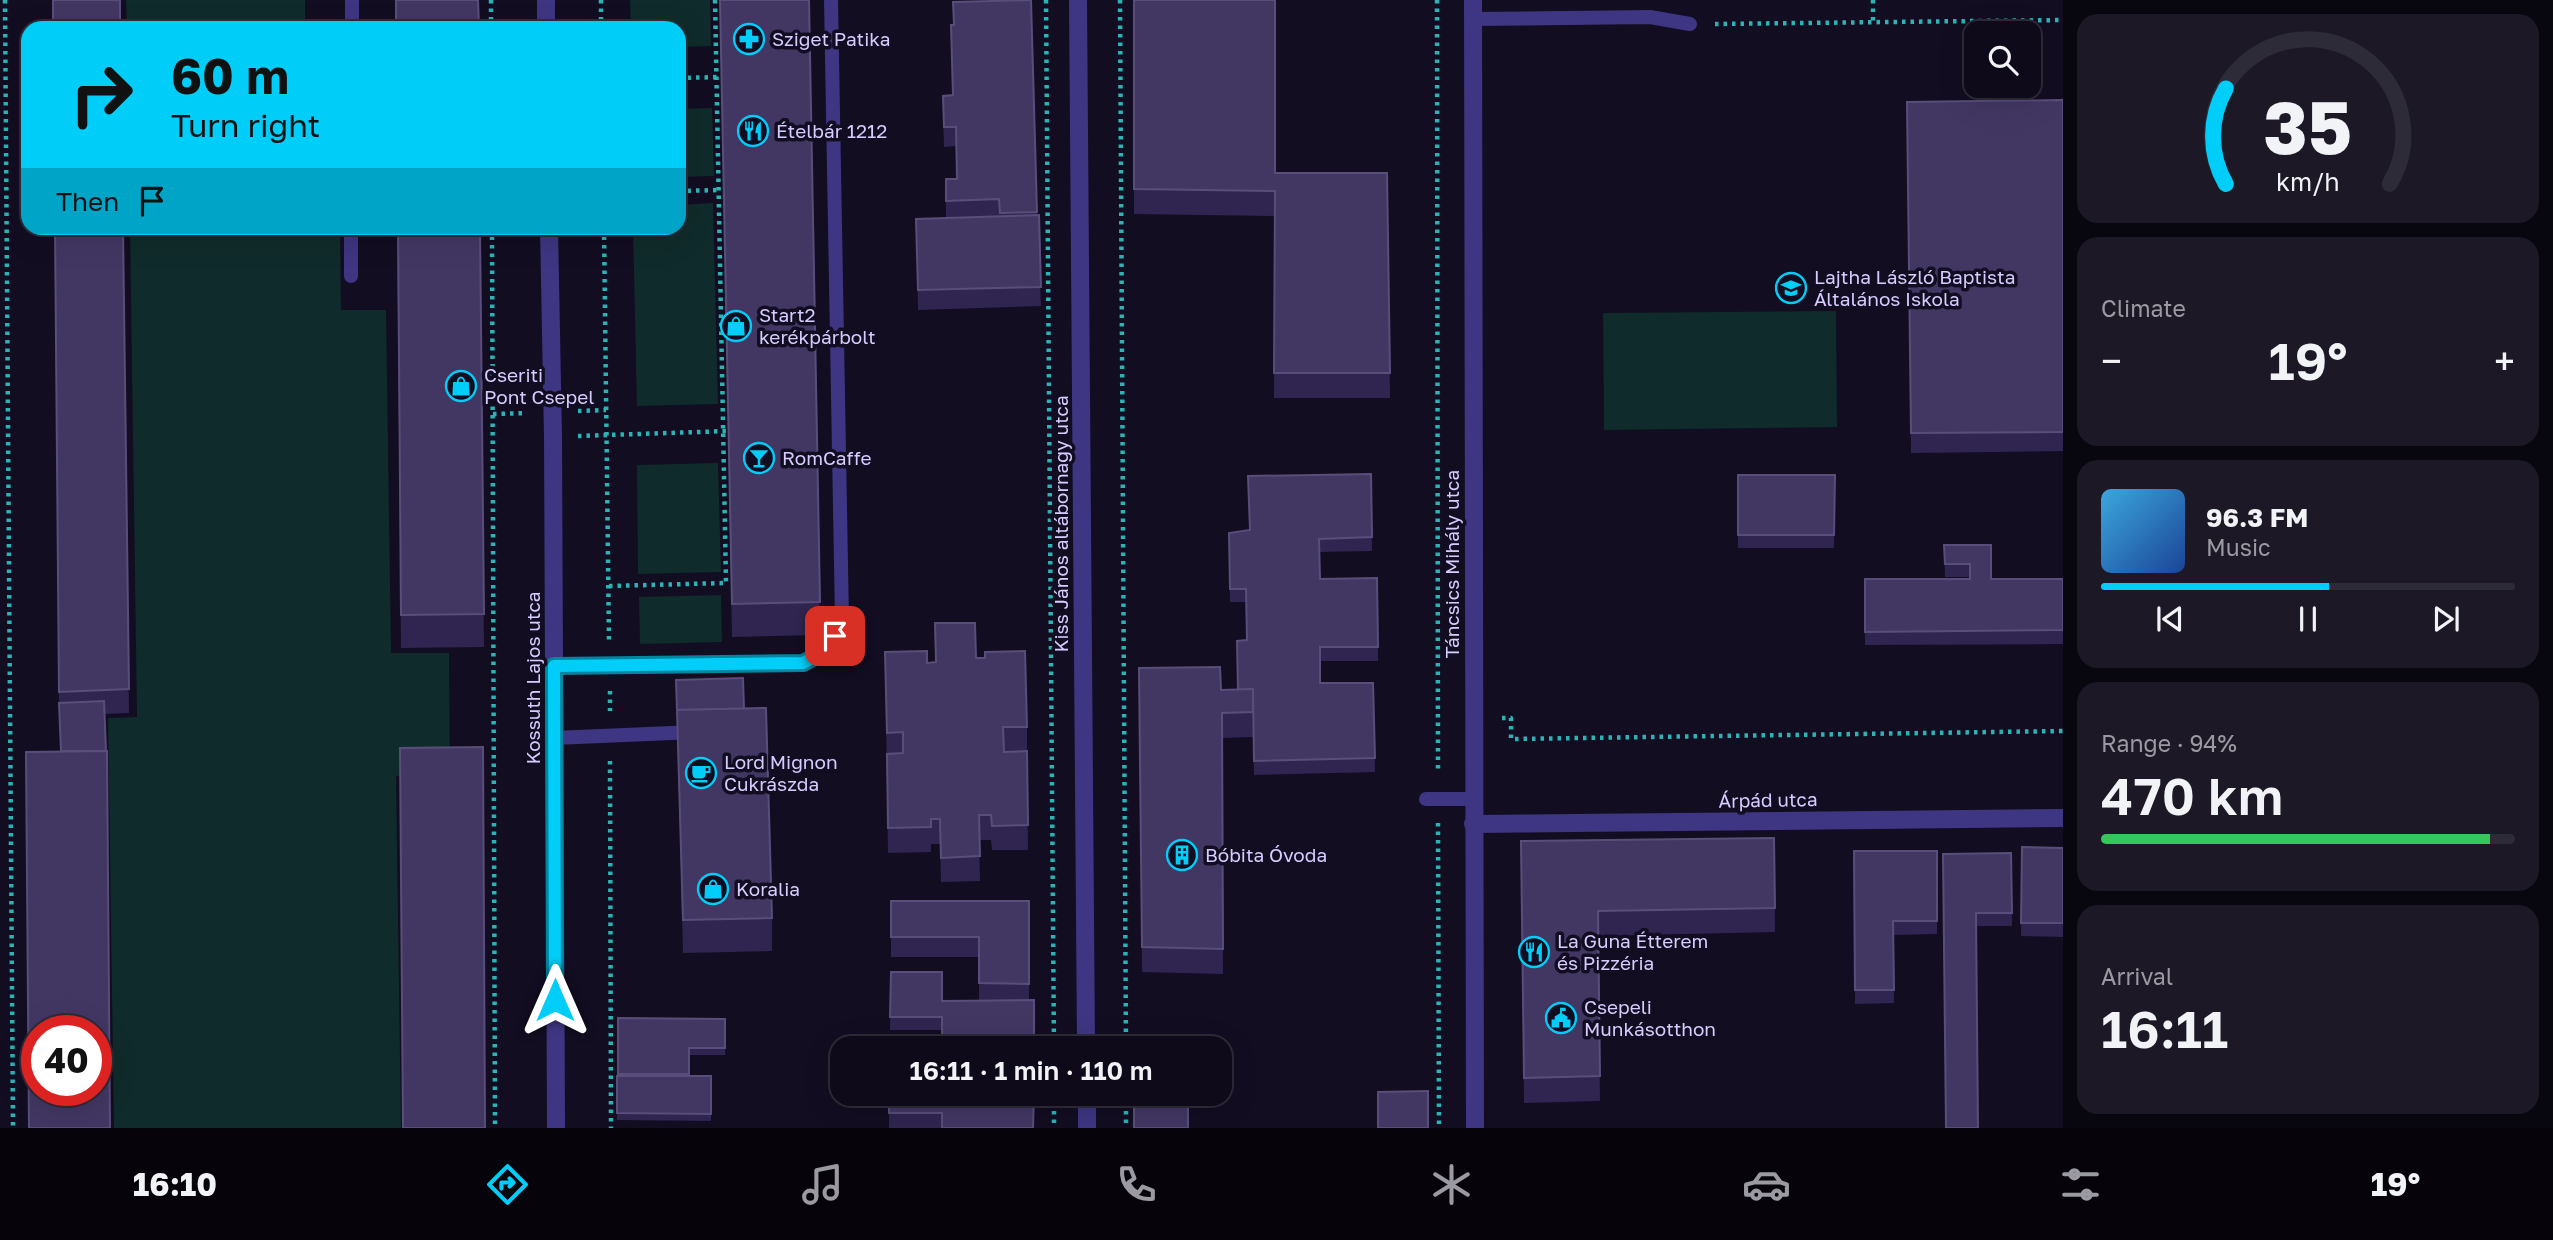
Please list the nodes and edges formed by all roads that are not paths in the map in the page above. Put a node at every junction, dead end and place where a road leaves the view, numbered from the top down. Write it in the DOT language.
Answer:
graph roads {
  1 [pos="352,0"];
  2 [pos="546,0"];
  3 [pos="831,0"];
  4 [pos="1078,0"];
  5 [pos="1473,0"];
  6 [pos="1473,19"];
  7 [pos="352,21"];
  8 [pos="546,21"];
  9 [pos="1690,24"];
  10 [pos="352,235"];
  11 [pos="549,235"];
  12 [pos="351,276"];
  13 [pos="554,666"];
  14 [pos="708,732"];
  15 [pos="554,738"];
  16 [pos="1432,799"];
  17 [pos="1473,799"];
  18 [pos="2063,818"];
  19 [pos="1473,824"];
  20 [pos="1086,1036"];
  21 [pos="1087,1106"];
  22 [pos="556,1128"];
  23 [pos="1087,1128"];
  24 [pos="1475,1128"];
  1 -- 7 [label="lane"];
  2 -- 8 [label="street"];
  3 -- 13 [label="lane"];
  4 -- 20 [label="street, Kiss János altábornagy utca"];
  5 -- 6 [label="street, Táncsics Mihály utca"];
  6 -- 9 [label="lane"];
  6 -- 17 [label="street, Táncsics Mihály utca"];
  10 -- 12 [label="lane"];
  11 -- 13 [label="street, Kossuth Lajos utca"];
  13 -- 15 [label="street, Kossuth Lajos utca"];
  14 -- 15 [label="lane"];
  15 -- 22 [label="street, Kossuth Lajos utca"];
  16 -- 17 [label="lane"];
  17 -- 19 [label="street, Táncsics Mihály utca"];
  18 -- 19 [label="street, Árpád utca"];
  19 -- 24 [label="street, Táncsics Mihály utca"];
  21 -- 23 [label="street"];
}
